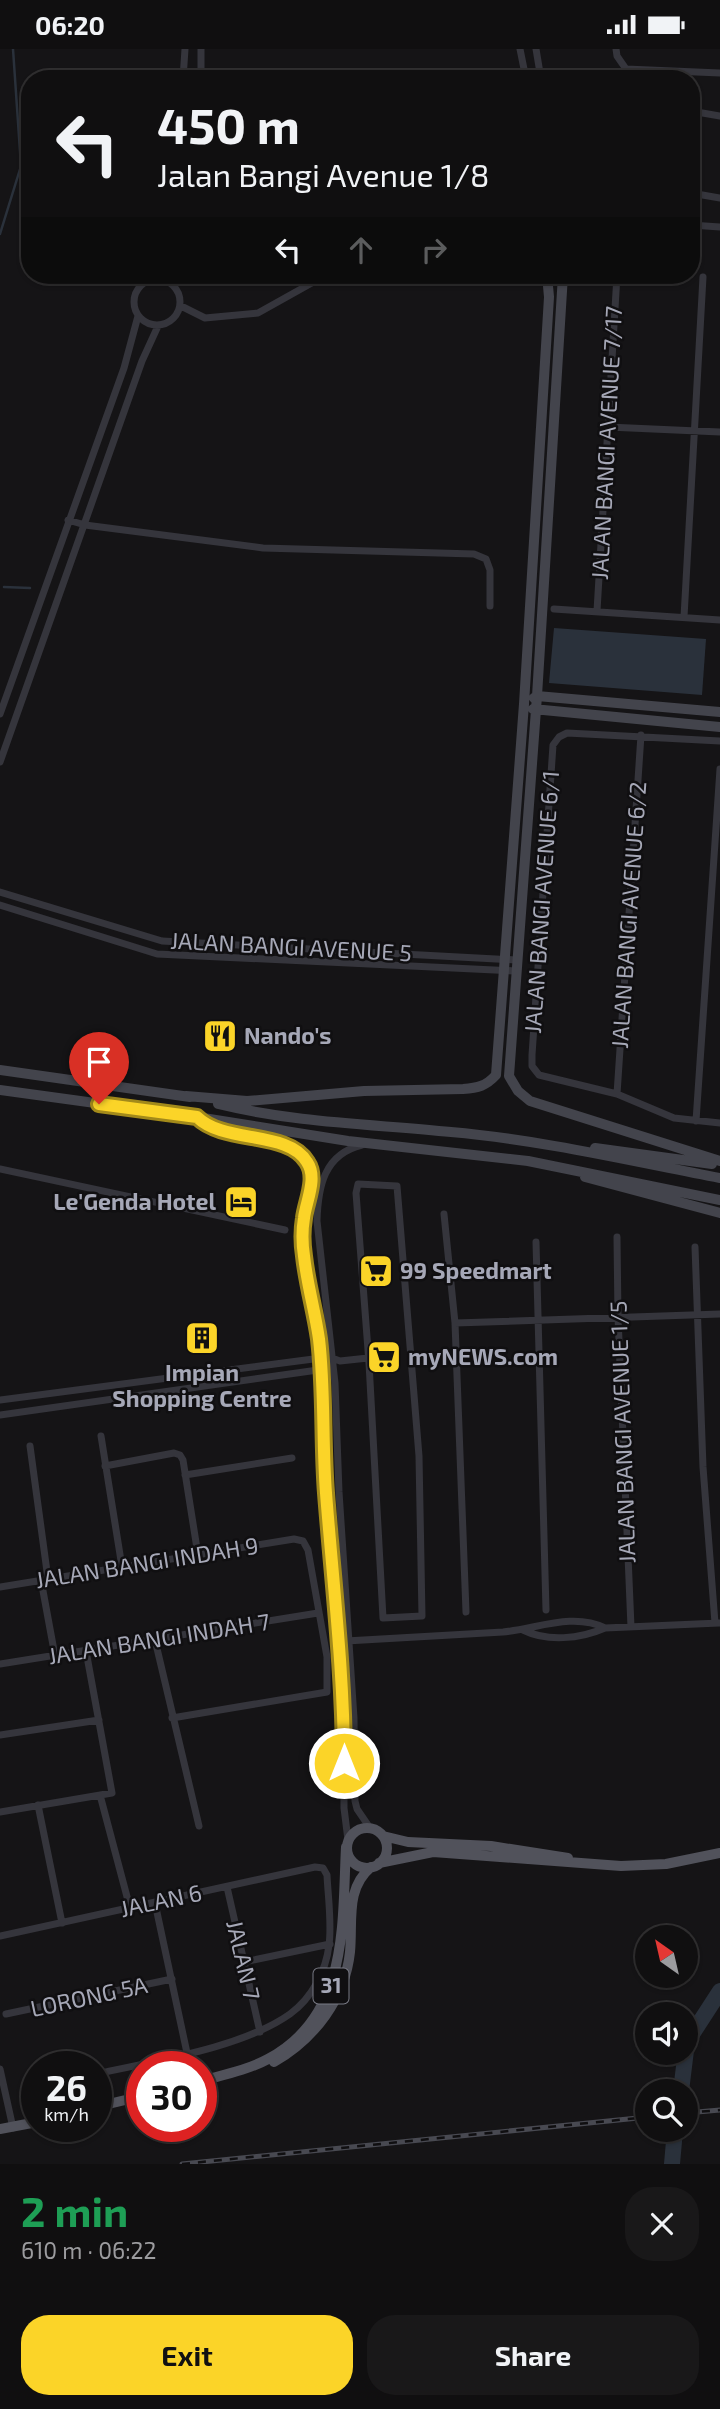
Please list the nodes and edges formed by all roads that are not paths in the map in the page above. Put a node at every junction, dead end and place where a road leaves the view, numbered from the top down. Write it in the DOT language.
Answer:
graph roads {
  1 [pos="185,49"];
  2 [pos="201,49"];
  3 [pos="520,49"];
  4 [pos="536,49"];
  5 [pos="616,49"];
  6 [pos="184,70"];
  7 [pos="201,70"];
  8 [pos="524,70"];
  9 [pos="540,70"];
  10 [pos="650,70"];
  11 [pos="700,72"];
  12 [pos="720,73"];
  13 [pos="700,112"];
  14 [pos="720,115"];
  15 [pos="700,195"];
  16 [pos="720,198"];
  17 [pos="700,226"];
  18 [pos="720,227"];
  19 [pos="703,277"];
  20 [pos="143,284"];
  21 [pos="173,284"];
  22 [pos="310,284"];
  23 [pos="547,284"];
  24 [pos="563,284"];
  25 [pos="616,284"];
  26 [pos="181,306"];
  27 [pos="138,316"];
  28 [pos="158,326"];
  29 [pos="608,427"];
  30 [pos="694,431"];
  31 [pos="720,432"];
  32 [pos="68,520"];
  33 [pos="85,524"];
  34 [pos="490,606"];
  35 [pos="554,609"];
  36 [pos="597,611"];
  37 [pos="684,617"];
  38 [pos="720,620"];
  39 [pos="537,696"];
  40 [pos="524,704"];
  41 [pos="536,710"];
  42 [pos="720,712"];
  43 [pos="0,714"];
  44 [pos="720,727"];
  45 [pos="641,736"];
  46 [pos="720,741"];
  47 [pos="0,762"];
  48 [pos="720,769"];
  49 [pos="0,892"];
  50 [pos="0,905"];
  51 [pos="510,965"];
  52 [pos="0,1070"];
  53 [pos="0,1090"];
  54 [pos="617,1094"];
  55 [pos="186,1096"];
  56 [pos="197,1117"];
  57 [pos="696,1121"];
  58 [pos="720,1123"];
  59 [pos="539,1142"];
  60 [pos="373,1144"];
  61 [pos="528,1161"];
  62 [pos="720,1163"];
  63 [pos="0,1168"];
  64 [pos="720,1178"];
  65 [pos="720,1200"];
  66 [pos="720,1213"];
  67 [pos="444,1214"];
  68 [pos="285,1230"];
  69 [pos="617,1237"];
  70 [pos="536,1243"];
  71 [pos="695,1247"];
  72 [pos="697,1314"];
  73 [pos="720,1314"];
  74 [pos="618,1317"];
  75 [pos="540,1320"];
  76 [pos="455,1323"];
  77 [pos="321,1358"];
  78 [pos="368,1358"];
  79 [pos="336,1360"];
  80 [pos="333,1367"];
  81 [pos="322,1370"];
  82 [pos="0,1400"];
  83 [pos="0,1415"];
  84 [pos="100,1436"];
  85 [pos="30,1446"];
  86 [pos="292,1458"];
  87 [pos="106,1465"];
  88 [pos="186,1475"];
  89 [pos="198,1555"];
  90 [pos="122,1567"];
  91 [pos="44,1580"];
  92 [pos="0,1587"];
  93 [pos="546,1610"];
  94 [pos="466,1612"];
  95 [pos="318,1613"];
  96 [pos="718,1623"];
  97 [pos="631,1627"];
  98 [pos="605,1628"];
  99 [pos="523,1630"];
  100 [pos="155,1640"];
  101 [pos="349,1641"];
  102 [pos="339,1642"];
  103 [pos="86,1651"];
  104 [pos="55,1656"];
  105 [pos="0,1664"];
  106 [pos="173,1718"];
  107 [pos="99,1720"];
  108 [pos="0,1735"];
  109 [pos="100,1795"];
  110 [pos="38,1805"];
  111 [pos="0,1812"];
  112 [pos="199,1826"];
  113 [pos="370,1828"];
  114 [pos="383,1836"];
  115 [pos="347,1843"];
  116 [pos="720,1853"];
  117 [pos="573,1861"];
  118 [pos="375,1865"];
  119 [pos="227,1887"];
  120 [pos="155,1903"];
  121 [pos="130,1908"];
  122 [pos="62,1923"];
  123 [pos="0,1936"];
  124 [pos="330,1944"];
  125 [pos="244,1962"];
  126 [pos="172,1979"];
  127 [pos="6,2014"];
  128 [pos="260,2032"];
  129 [pos="187,2051"];
  130 [pos="198,2051"];
  131 [pos="0,2069"];
  132 [pos="227,2074"];
  133 [pos="217,2077"];
  134 [pos="21,2126"];
  135 [pos="13,2128"];
  136 [pos="0,2129"];
  1 -- 6 [label="street"];
  2 -- 7 [label="street"];
  3 -- 8 [label="street"];
  4 -- 9 [label="street"];
  5 -- 10 [label="street"];
  11 -- 12 [label="street"];
  13 -- 14 [label="street"];
  15 -- 16 [label="street"];
  17 -- 18 [label="street"];
  19 -- 30 [label="street"];
  20 -- 27 [label="street"];
  21 -- 26 [label="street"];
  22 -- 26 [label="street"];
  23 -- 40 [label="street"];
  24 -- 39 [label="street"];
  25 -- 29 [label="street, JALAN BANGI AVENUE 7/17"];
  26 -- 28 [label="street"];
  27 -- 28 [label="street"];
  27 -- 32 [label="street"];
  28 -- 33 [label="street"];
  29 -- 30 [label="street"];
  29 -- 36 [label="street, JALAN BANGI AVENUE 7/17"];
  30 -- 31 [label="street"];
  30 -- 37 [label="street"];
  32 -- 33 [label="street"];
  32 -- 43 [label="street"];
  33 -- 34 [label="street"];
  33 -- 47 [label="street"];
  35 -- 36 [label="street"];
  36 -- 37 [label="street"];
  37 -- 38 [label="street"];
  39 -- 40 [label="street"];
  39 -- 41 [label="street"];
  39 -- 42 [label="street"];
  40 -- 41 [label="street"];
  40 -- 51 [label="street"];
  41 -- 44 [label="street"];
  41 -- 51 [label="street"];
  45 -- 46 [label="street"];
  45 -- 54 [label="street, JALAN BANGI AVENUE 6/2"];
  45 -- 54 [label="street, JALAN BANGI AVENUE 6/1"];
  48 -- 57 [label="street"];
  49 -- 51 [label="street, JALAN BANGI AVENUE 5"];
  50 -- 51 [label="street, JALAN BANGI AVENUE 5"];
  51 -- 55 [label="street"];
  51 -- 62 [label="street"];
  52 -- 55 [label="street"];
  53 -- 56 [label="street"];
  54 -- 57 [label="street"];
  55 -- 59 [label="street"];
  56 -- 60 [label="street"];
  56 -- 77 [label="street"];
  57 -- 58 [label="street"];
  59 -- 62 [label="street"];
  59 -- 64 [label="street"];
  60 -- 61 [label="street"];
  60 -- 79 [label="street"];
  61 -- 65 [label="street"];
  61 -- 66 [label="street"];
  63 -- 68 [label="street"];
  67 -- 76 [label="street"];
  69 -- 74 [label="street, JALAN BANGI AVENUE 1/5"];
  70 -- 75 [label="street"];
  71 -- 72 [label="street"];
  72 -- 73 [label="street"];
  72 -- 74 [label="street"];
  72 -- 96 [label="street"];
  74 -- 75 [label="street"];
  74 -- 97 [label="street, JALAN BANGI AVENUE 1/5"];
  75 -- 76 [label="street"];
  75 -- 93 [label="street"];
  76 -- 94 [label="street"];
  77 -- 79 [label="street"];
  77 -- 81 [label="street"];
  77 -- 82 [label="street"];
  78 -- 78 [label="street"];
  78 -- 79 [label="street"];
  79 -- 80 [label="street"];
  80 -- 81 [label="street"];
  80 -- 101 [label="street"];
  81 -- 83 [label="street"];
  81 -- 102 [label="street"];
  84 -- 87 [label="street"];
  85 -- 91 [label="street"];
  86 -- 88 [label="street"];
  87 -- 88 [label="street"];
  87 -- 90 [label="street"];
  88 -- 89 [label="street"];
  89 -- 90 [label="street, JALAN BANGI INDAH 9"];
  89 -- 95 [label="street, JALAN BANGI INDAH 9"];
  90 -- 91 [label="street, JALAN BANGI INDAH 9"];
  91 -- 92 [label="street, JALAN BANGI INDAH 9"];
  91 -- 104 [label="street"];
  95 -- 100 [label="street, JALAN BANGI INDAH 7"];
  95 -- 106 [label="street"];
  96 -- 97 [label="street"];
  97 -- 98 [label="street"];
  98 -- 99 [label="street"];
  98 -- 99 [label="street"];
  99 -- 101 [label="street"];
  100 -- 103 [label="street, JALAN BANGI INDAH 7"];
  100 -- 106 [label="street"];
  101 -- 102 [label="street"];
  101 -- 113 [label="street"];
  102 -- 115 [label="street"];
  103 -- 104 [label="street, JALAN BANGI INDAH 7"];
  103 -- 107 [label="street"];
  104 -- 105 [label="street, JALAN BANGI INDAH 7"];
  106 -- 112 [label="street"];
  107 -- 108 [label="street"];
  107 -- 109 [label="street"];
  109 -- 110 [label="street"];
  109 -- 121 [label="street"];
  110 -- 111 [label="street"];
  110 -- 122 [label="street"];
  113 -- 114 [label="main road"];
  113 -- 115 [label="main road"];
  114 -- 117 [label="main road"];
  114 -- 118 [label="main road"];
  115 -- 118 [label="main road"];
  115 -- 132 [label="main road, 31"];
  116 -- 117 [label="main road"];
  117 -- 118 [label="main road"];
  118 -- 132 [label="main road, 31"];
  119 -- 120 [label="street, JALAN 6"];
  119 -- 124 [label="street, JALAN 6"];
  119 -- 125 [label="street, JALAN 7"];
  120 -- 121 [label="street, JALAN 6"];
  120 -- 126 [label="street"];
  121 -- 122 [label="street, JALAN 6"];
  122 -- 123 [label="street, JALAN 6"];
  124 -- 125 [label="street"];
  124 -- 128 [label="street"];
  125 -- 128 [label="street, JALAN 7"];
  126 -- 127 [label="street, LORONG 5A"];
  126 -- 129 [label="street"];
  128 -- 130 [label="street"];
  131 -- 135 [label="street"];
  132 -- 133 [label="main road, 31"];
  134 -- 135 [label="main road"];
  135 -- 136 [label="main road"];
}
